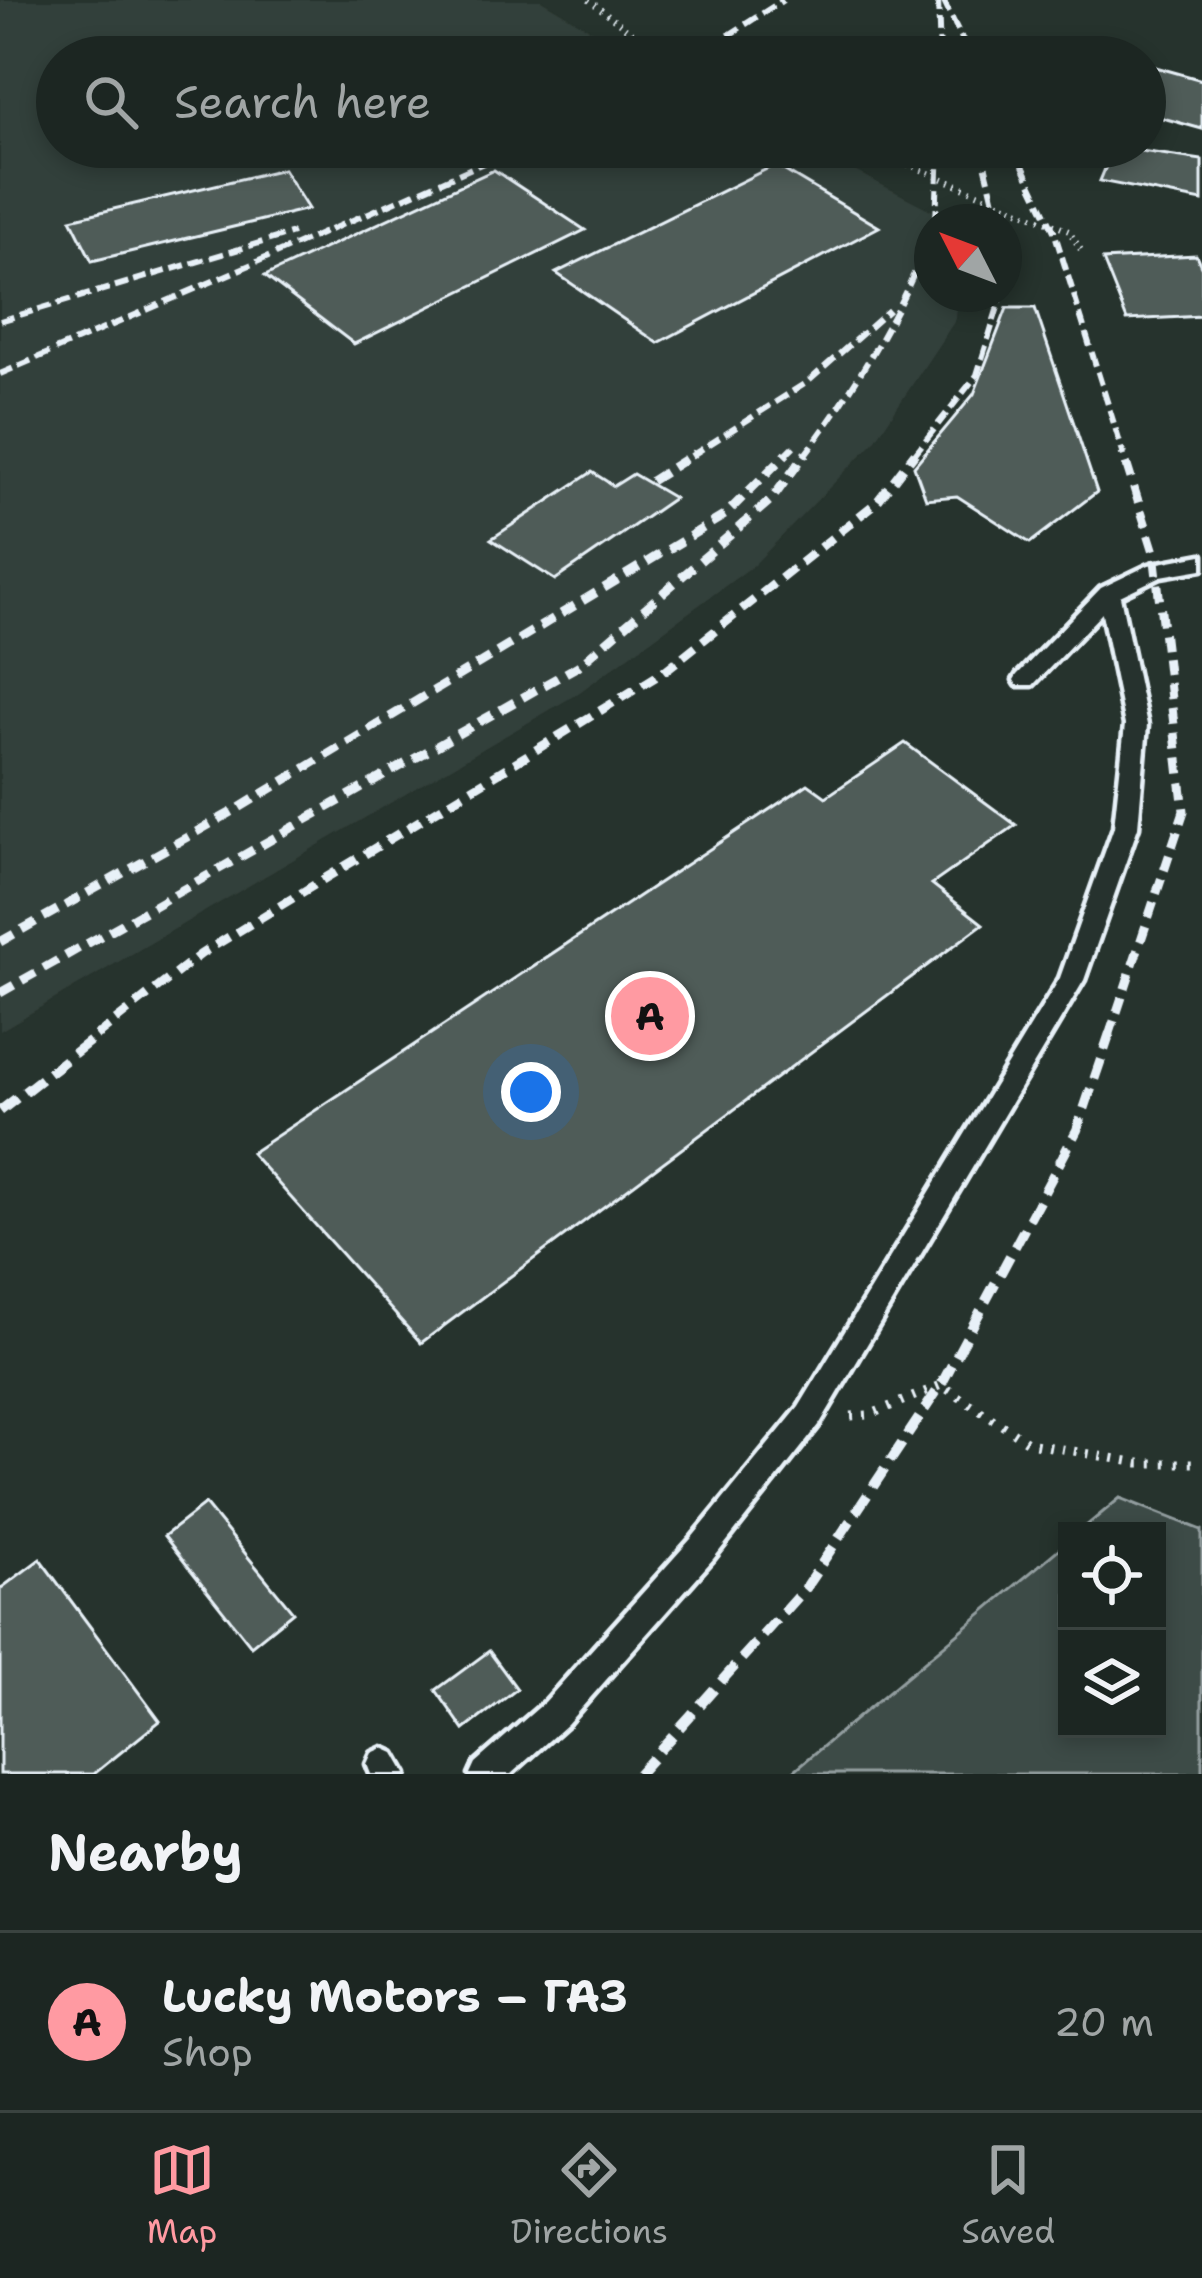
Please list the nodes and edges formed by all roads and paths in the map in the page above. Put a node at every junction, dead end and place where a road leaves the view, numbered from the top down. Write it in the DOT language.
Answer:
graph roads {
  1 [pos="590,0"];
  2 [pos="632,36"];
  3 [pos="917,168"];
  4 [pos="1081,250"];
  5 [pos="1202,562"];
  6 [pos="1109,593"];
  7 [pos="1025,680"];
  8 [pos="809,1416"];
  9 [pos="1202,1463"];
  10 [pos="486,1774"];
  1 -- 2 [label="path"];
  3 -- 4 [label="path"];
  5 -- 6 [label="lane"];
  6 -- 7 [label="lane"];
  6 -- 8 [label="lane"];
  8 -- 9 [label="path"];
  8 -- 10 [label="lane"];
}
